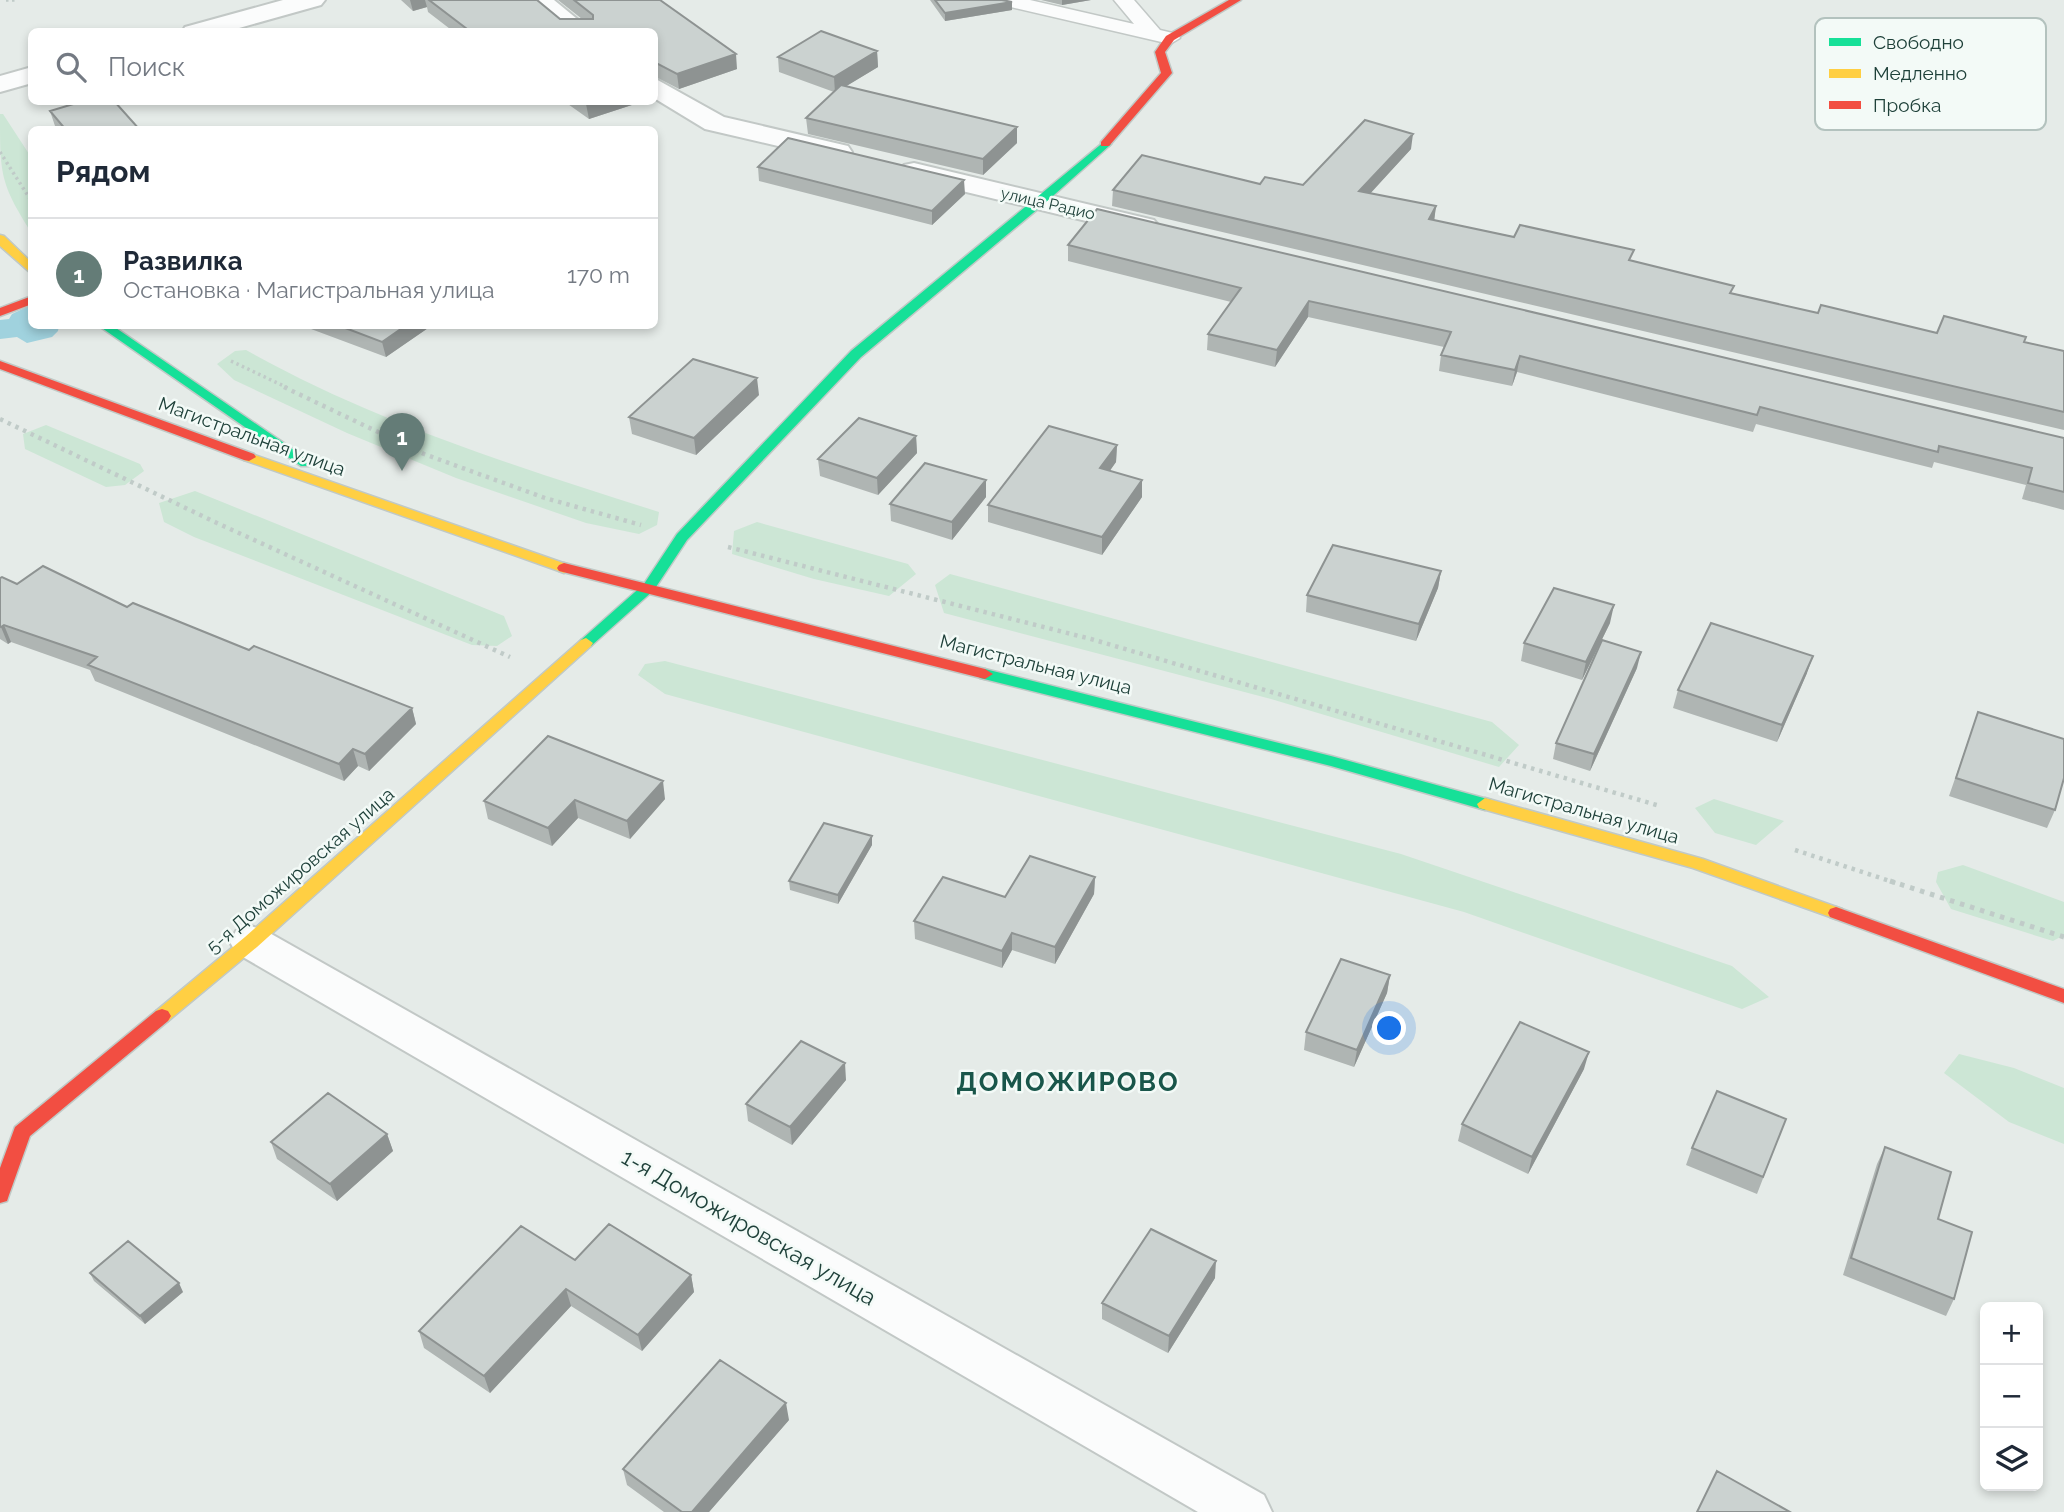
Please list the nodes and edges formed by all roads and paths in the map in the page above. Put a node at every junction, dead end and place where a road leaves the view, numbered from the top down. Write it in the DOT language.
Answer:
graph roads {
  1 [pos="6,0"];
  2 [pos="18,0"];
  3 [pos="312,0"];
  4 [pos="538,0"];
  5 [pos="1005,0"];
  6 [pos="1124,0"];
  7 [pos="1236,0"];
  8 [pos="209,28"];
  9 [pos="576,28"];
  10 [pos="1162,36"];
  11 [pos="28,76"];
  12 [pos="0,84"];
  13 [pos="658,88"];
  14 [pos="0,152"];
  15 [pos="28,196"];
  16 [pos="1041,201"];
  17 [pos="1175,233"];
  18 [pos="0,239"];
  19 [pos="28,267"];
  20 [pos="0,293"];
  21 [pos="28,298"];
  22 [pos="28,301"];
  23 [pos="0,312"];
  24 [pos="109,329"];
  25 [pos="219,355"];
  26 [pos="0,365"];
  27 [pos="0,419"];
  28 [pos="354,496"];
  29 [pos="682,537"];
  30 [pos="649,587"];
  31 [pos="550,675"];
  32 [pos="1672,810"];
  33 [pos="1791,849"];
  34 [pos="2064,937"];
  35 [pos="251,942"];
  36 [pos="2064,996"];
  37 [pos="9,1147"];
  38 [pos="0,1195"];
  39 [pos="1246,1512"];
  1 -- 2 [label="path"];
  3 -- 8 [label="street"];
  4 -- 9 [label="street"];
  5 -- 10 [label="lane"];
  6 -- 10 [label="lane"];
  7 -- 10 [label="main road"];
  10 -- 16 [label="main road, 5-я Доможировская улица"];
  11 -- 12 [label="street"];
  13 -- 16 [label="street, улица Радио"];
  14 -- 15 [label="path"];
  16 -- 17 [label="street, улица Радио"];
  16 -- 29 [label="main road, 5-я Доможировская улица"];
  18 -- 19 [label="main road"];
  20 -- 21 [label="main road"];
  22 -- 23 [label="main road"];
  24 -- 28 [label="main road"];
  25 -- 29 [label="path"];
  26 -- 28 [label="main road, Магистральная улица"];
  27 -- 31 [label="path"];
  28 -- 30 [label="main road, Магистральная улица"];
  29 -- 30 [label="main road, 5-я Доможировская улица"];
  29 -- 32 [label="path"];
  30 -- 31 [label="main road, 5-я Доможировская улица"];
  30 -- 36 [label="main road, Магистральная улица"];
  31 -- 35 [label="main road, 5-я Доможировская улица"];
  33 -- 34 [label="path"];
  35 -- 37 [label="main road, 5-я Доможировская улица"];
  35 -- 39 [label="street, 1-я Доможировская улица"];
  37 -- 38 [label="main road, 5-я Доможировская улица"];
}
